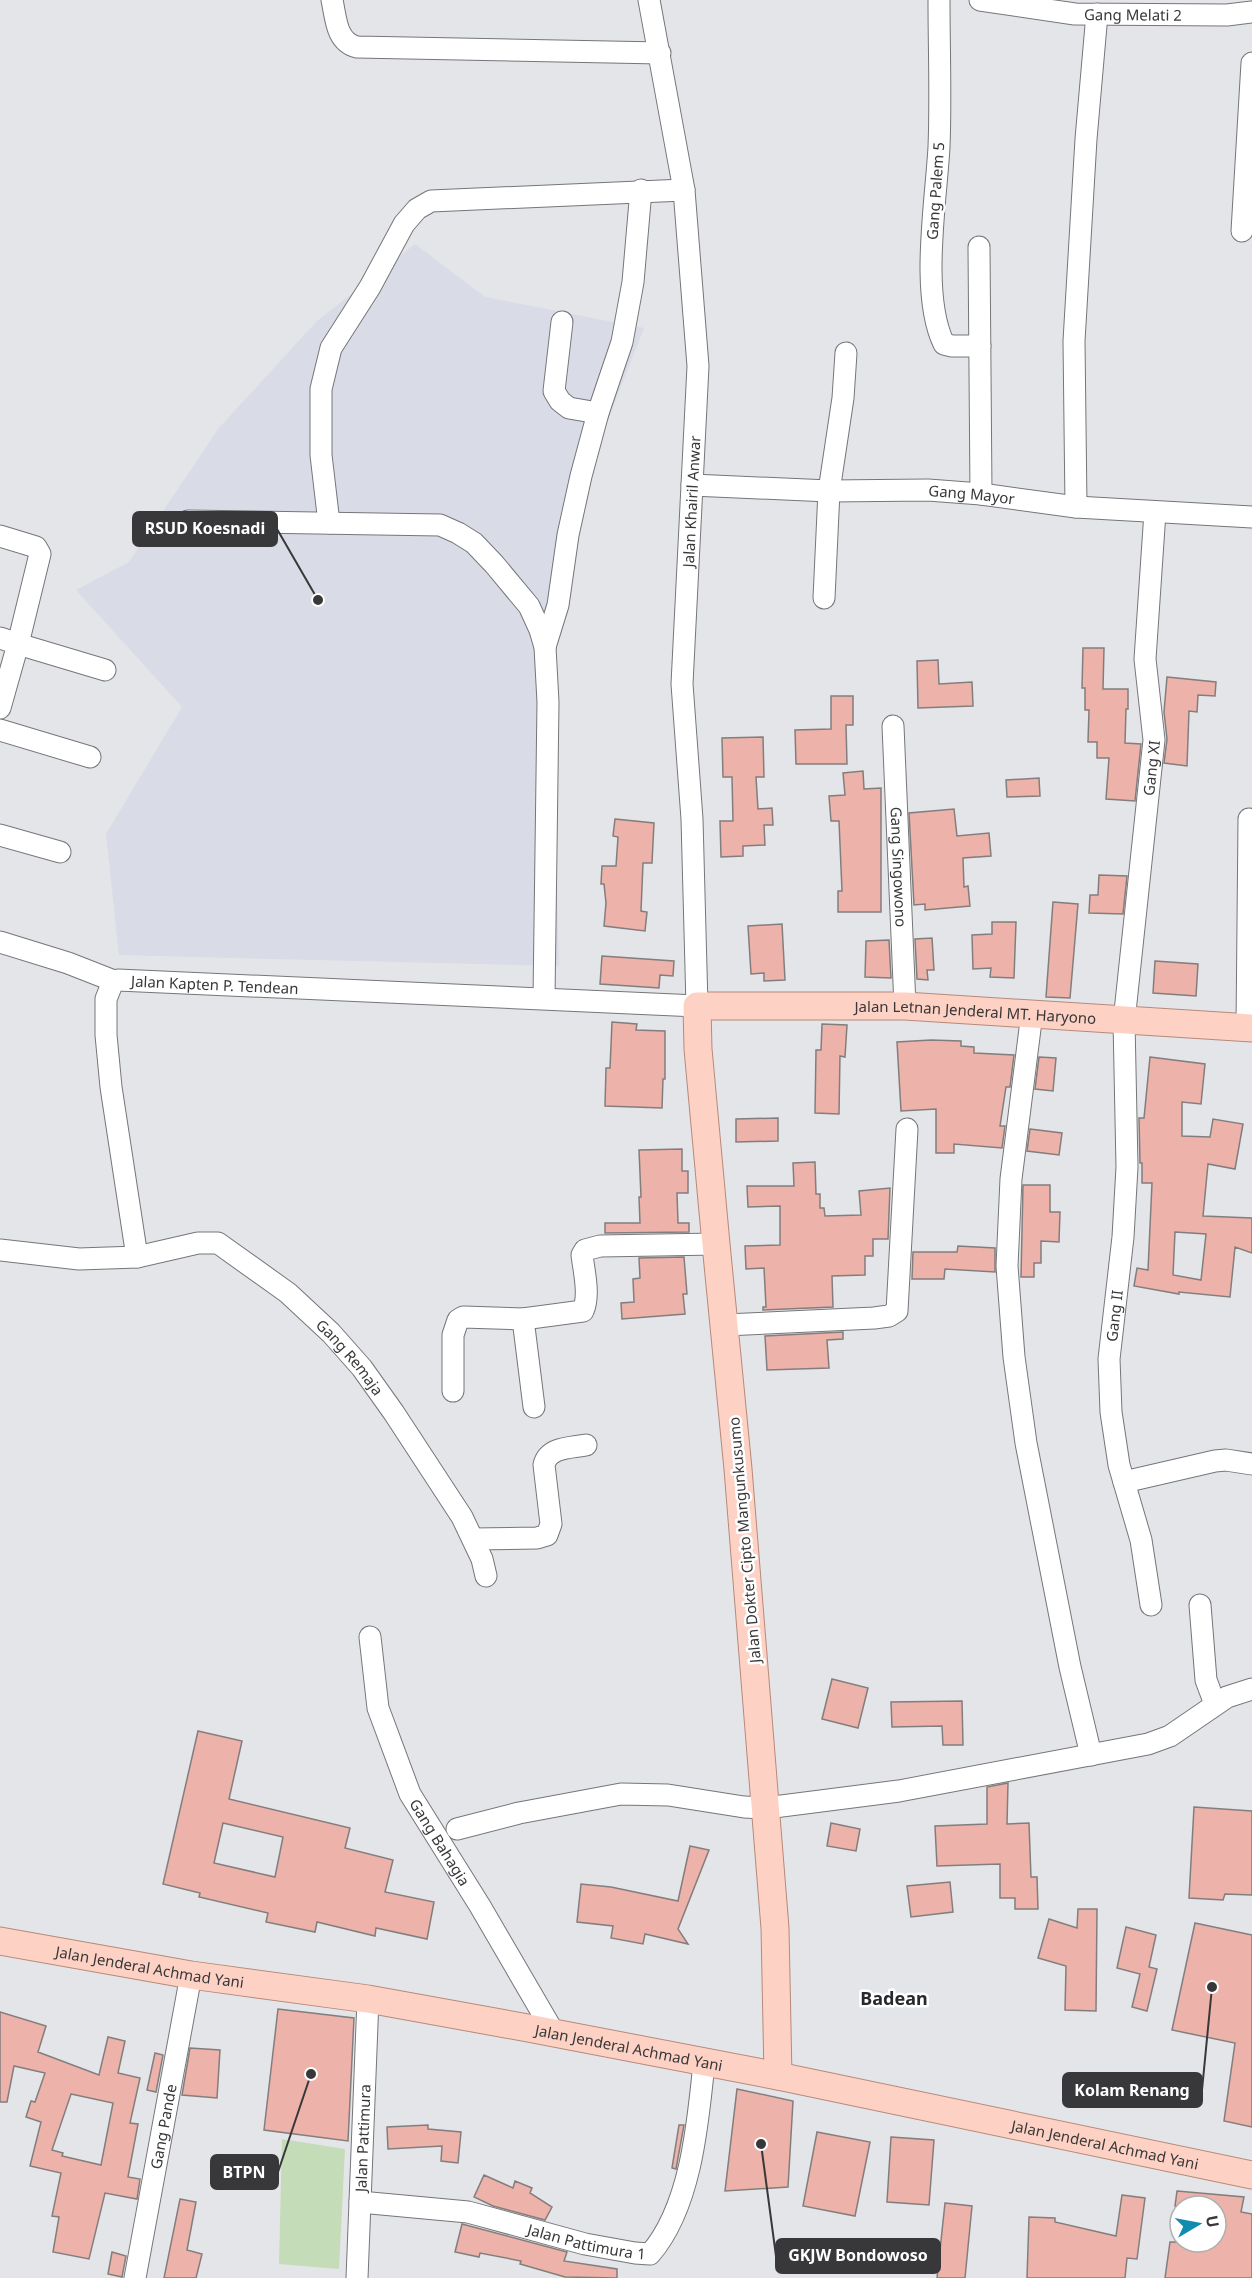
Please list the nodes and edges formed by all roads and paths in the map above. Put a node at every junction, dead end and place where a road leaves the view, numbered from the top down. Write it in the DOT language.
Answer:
graph roads {
  1 [pos="332,0"];
  2 [pos="649,0"];
  3 [pos="939,0"];
  4 [pos="980,0"];
  5 [pos="1213,7"];
  6 [pos="1252,12"];
  7 [pos="1097,14"];
  8 [pos="660,53"];
  9 [pos="1252,63"];
  10 [pos="641,190"];
  11 [pos="684,190"];
  12 [pos="1242,231"];
  13 [pos="979,247"];
  14 [pos="562,322"];
  15 [pos="980,346"];
  16 [pos="846,353"];
  17 [pos="598,413"];
  18 [pos="692,485"];
  19 [pos="829,491"];
  20 [pos="981,494"];
  21 [pos="1076,507"];
  22 [pos="1155,512"];
  23 [pos="1252,517"];
  24 [pos="188,521"];
  25 [pos="329,523"];
  26 [pos="0,536"];
  27 [pos="824,598"];
  28 [pos="9,641"];
  29 [pos="544,647"];
  30 [pos="105,670"];
  31 [pos="0,708"];
  32 [pos="893,726"];
  33 [pos="0,730"];
  34 [pos="90,757"];
  35 [pos="1249,819"];
  36 [pos="0,835"];
  37 [pos="60,852"];
  38 [pos="0,942"];
  39 [pos="106,978"];
  40 [pos="544,998"];
  41 [pos="697,1006"];
  42 [pos="905,1006"];
  43 [pos="1032,1013"];
  44 [pos="1124,1021"];
  45 [pos="1249,1028"];
  46 [pos="907,1130"];
  47 [pos="716,1244"];
  48 [pos="0,1250"];
  49 [pos="137,1257"];
  50 [pos="523,1319"];
  51 [pos="725,1325"];
  52 [pos="453,1391"];
  53 [pos="534,1407"];
  54 [pos="585,1445"];
  55 [pos="1252,1464"];
  56 [pos="1124,1482"];
  57 [pos="473,1539"];
  58 [pos="486,1576"];
  59 [pos="1151,1605"];
  60 [pos="1200,1605"];
  61 [pos="370,1637"];
  62 [pos="1252,1689"];
  63 [pos="1215,1704"];
  64 [pos="1091,1755"];
  65 [pos="766,1808"];
  66 [pos="457,1829"];
  67 [pos="0,1941"];
  68 [pos="191,1975"];
  69 [pos="368,1999"];
  70 [pos="541,2031"];
  71 [pos="704,2063"];
  72 [pos="778,2076"];
  73 [pos="1252,2175"];
  74 [pos="360,2202"];
  75 [pos="135,2278"];
  76 [pos="357,2278"];
  1 -- 8 [label="street"];
  2 -- 8 [label="street, Jalan Khairil Anwar"];
  3 -- 15 [label="street, Gang Palem 5"];
  4 -- 7 [label="street, Gang Melati 2"];
  5 -- 6 [label="street, Gang Melati 2"];
  5 -- 7 [label="street, Gang Melati 2"];
  7 -- 21 [label="street"];
  8 -- 11 [label="street, Jalan Khairil Anwar"];
  9 -- 12 [label="street"];
  10 -- 11 [label="street"];
  10 -- 17 [label="street"];
  10 -- 25 [label="street"];
  11 -- 18 [label="street, Jalan Khairil Anwar"];
  13 -- 15 [label="street"];
  14 -- 17 [label="street"];
  15 -- 20 [label="street"];
  16 -- 19 [label="street"];
  17 -- 29 [label="street"];
  18 -- 19 [label="street, Gang Mayor"];
  18 -- 41 [label="street, Jalan Khairil Anwar"];
  19 -- 20 [label="street, Gang Mayor"];
  19 -- 27 [label="street"];
  20 -- 21 [label="street, Gang Mayor"];
  21 -- 22 [label="street, Gang Mayor"];
  22 -- 23 [label="street, Gang Mayor"];
  22 -- 44 [label="street, Gang XI"];
  24 -- 25 [label="street"];
  25 -- 29 [label="street"];
  26 -- 28 [label="street"];
  28 -- 30 [label="street"];
  28 -- 31 [label="street"];
  29 -- 40 [label="street"];
  32 -- 42 [label="street, Gang Singowono"];
  33 -- 34 [label="street"];
  35 -- 45 [label="street"];
  36 -- 37 [label="street"];
  38 -- 39 [label="street"];
  39 -- 40 [label="street, Jalan Kapten P. Tendean"];
  39 -- 49 [label="street, Jalan Kapten P. Tendean"];
  40 -- 41 [label="street, Jalan Kapten P. Tendean"];
  41 -- 42 [label="main road, Jalan Letnan Jenderal MT. Haryono"];
  41 -- 47 [label="main road, Jalan Dokter Cipto Mangunkusumo"];
  42 -- 43 [label="main road, Jalan Letnan Jenderal MT. Haryono"];
  43 -- 44 [label="main road, Jalan Letnan Jenderal MT. Haryono"];
  43 -- 64 [label="street"];
  44 -- 45 [label="main road, Jalan Letnan Jenderal MT. Haryono"];
  44 -- 56 [label="street, Gang II"];
  46 -- 51 [label="street"];
  47 -- 50 [label="street"];
  47 -- 51 [label="main road, Jalan Dokter Cipto Mangunkusumo"];
  48 -- 49 [label="street"];
  49 -- 57 [label="street, Gang Remaja"];
  50 -- 52 [label="street"];
  50 -- 53 [label="street"];
  51 -- 65 [label="main road, Jalan Dokter Cipto Mangunkusumo"];
  54 -- 57 [label="street"];
  55 -- 56 [label="street"];
  56 -- 59 [label="street, Gang II"];
  57 -- 58 [label="street, Gang Remaja"];
  60 -- 63 [label="street"];
  61 -- 70 [label="street, Gang Bahagia"];
  62 -- 63 [label="street"];
  63 -- 64 [label="street"];
  64 -- 65 [label="street"];
  65 -- 66 [label="street"];
  65 -- 72 [label="main road, Jalan Dokter Cipto Mangunkusumo"];
  67 -- 68 [label="main road, Jalan Jenderal Achmad Yani"];
  68 -- 69 [label="main road, Jalan Jenderal Achmad Yani"];
  68 -- 75 [label="street, Gang Pande"];
  69 -- 70 [label="main road, Jalan Jenderal Achmad Yani"];
  69 -- 74 [label="street, Jalan Pattimura"];
  70 -- 71 [label="main road, Jalan Jenderal Achmad Yani"];
  71 -- 72 [label="main road, Jalan Jenderal Achmad Yani"];
  71 -- 74 [label="street, Jalan Pattimura 1"];
  72 -- 73 [label="main road, Jalan Jenderal Achmad Yani"];
  74 -- 76 [label="street, Jalan Pattimura"];
}
